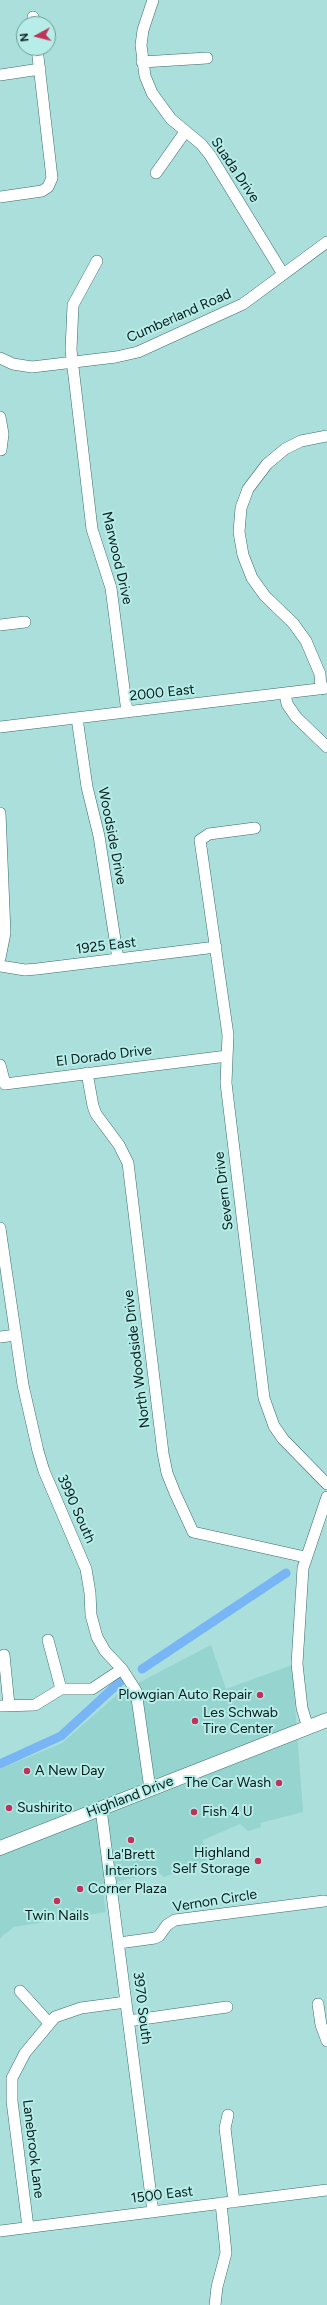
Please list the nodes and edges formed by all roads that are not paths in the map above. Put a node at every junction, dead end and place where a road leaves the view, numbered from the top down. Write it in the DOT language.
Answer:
graph roads {
  1 [pos="153,0"];
  2 [pos="38,56"];
  3 [pos="207,58"];
  4 [pos="142,62"];
  5 [pos="40,70"];
  6 [pos="0,74"];
  7 [pos="185,132"];
  8 [pos="156,173"];
  9 [pos="0,197"];
  10 [pos="327,242"];
  11 [pos="97,261"];
  12 [pos="284,274"];
  13 [pos="0,359"];
  14 [pos="72,363"];
  15 [pos="0,417"];
  16 [pos="327,436"];
  17 [pos="1,450"];
  18 [pos="25,622"];
  19 [pos="0,625"];
  20 [pos="324,688"];
  21 [pos="285,693"];
  22 [pos="127,712"];
  23 [pos="77,718"];
  24 [pos="0,727"];
  25 [pos="327,746"];
  26 [pos="0,813"];
  27 [pos="255,828"];
  28 [pos="216,947"];
  29 [pos="0,958"];
  30 [pos="118,959"];
  31 [pos="0,966"];
  32 [pos="227,1056"];
  33 [pos="0,1065"];
  34 [pos="87,1073"];
  35 [pos="0,1228"];
  36 [pos="3,1266"];
  37 [pos="16,1335"];
  38 [pos="0,1337"];
  39 [pos="327,1484"];
  40 [pos="327,1498"];
  41 [pos="305,1558"];
  42 [pos="48,1640"];
  43 [pos="4,1655"];
  44 [pos="122,1669"];
  45 [pos="61,1689"];
  46 [pos="4,1706"];
  47 [pos="327,1720"];
  48 [pos="308,1728"];
  49 [pos="150,1790"];
  50 [pos="101,1809"];
  51 [pos="0,1848"];
  52 [pos="324,1901"];
  53 [pos="118,1943"];
  54 [pos="20,1991"];
  55 [pos="126,2002"];
  56 [pos="318,2004"];
  57 [pos="227,2007"];
  58 [pos="128,2021"];
  59 [pos="49,2023"];
  60 [pos="327,2042"];
  61 [pos="228,2115"];
  62 [pos="327,2190"];
  63 [pos="234,2202"];
  64 [pos="221,2203"];
  65 [pos="153,2212"];
  66 [pos="28,2227"];
  67 [pos="0,2231"];
  68 [pos="215,2305"];
  1 -- 4 [label="street, Suada Drive"];
  2 -- 5 [label="street"];
  3 -- 4 [label="street"];
  4 -- 7 [label="street, Suada Drive"];
  5 -- 6 [label="street"];
  5 -- 9 [label="street"];
  7 -- 8 [label="street"];
  7 -- 12 [label="street, Suada Drive"];
  10 -- 12 [label="street, Cumberland Road"];
  11 -- 14 [label="street, Marwood Drive"];
  12 -- 14 [label="street, Cumberland Road"];
  13 -- 14 [label="street, Cumberland Road"];
  14 -- 22 [label="street, Marwood Drive"];
  15 -- 17 [label="street"];
  16 -- 20 [label="street"];
  18 -- 19 [label="street"];
  20 -- 21 [label="street, 2000 East"];
  21 -- 22 [label="street, 2000 East"];
  21 -- 25 [label="street"];
  22 -- 23 [label="street, 2000 East"];
  23 -- 24 [label="street, 2000 East"];
  23 -- 30 [label="street, Woodside Drive"];
  26 -- 29 [label="street"];
  27 -- 28 [label="street, Severn Drive"];
  28 -- 30 [label="street, 1925 East"];
  28 -- 32 [label="street, Severn Drive"];
  30 -- 31 [label="street, 1925 East"];
  32 -- 34 [label="street, El Dorado Drive"];
  32 -- 39 [label="street, Severn Drive"];
  33 -- 34 [label="street, El Dorado Drive"];
  34 -- 41 [label="street, North Woodside Drive"];
  35 -- 36 [label="street, 3990 South"];
  36 -- 37 [label="street, 3990 South"];
  37 -- 38 [label="street"];
  37 -- 44 [label="street, 3990 South"];
  40 -- 41 [label="street"];
  41 -- 48 [label="street"];
  42 -- 45 [label="street"];
  43 -- 46 [label="street"];
  44 -- 45 [label="street"];
  44 -- 49 [label="street, 3990 South"];
  45 -- 46 [label="street"];
  47 -- 48 [label="main road, Highland Drive"];
  48 -- 49 [label="main road, Highland Drive"];
  49 -- 50 [label="main road, Highland Drive"];
  50 -- 51 [label="main road, Highland Drive"];
  50 -- 53 [label="street, 3970 South"];
  52 -- 53 [label="street, Vernon Circle"];
  53 -- 55 [label="street, 3970 South"];
  54 -- 59 [label="street"];
  55 -- 58 [label="street, 3970 South"];
  55 -- 59 [label="street, Lanebrook Lane"];
  56 -- 60 [label="street"];
  57 -- 58 [label="street"];
  58 -- 65 [label="street, 3970 South"];
  59 -- 66 [label="street, Lanebrook Lane"];
  61 -- 63 [label="street"];
  62 -- 63 [label="street, 1500 East"];
  63 -- 64 [label="street, 1500 East"];
  64 -- 65 [label="street, 1500 East"];
  64 -- 68 [label="street"];
  65 -- 66 [label="street, 1500 East"];
  66 -- 67 [label="street, 1500 East"];
}
